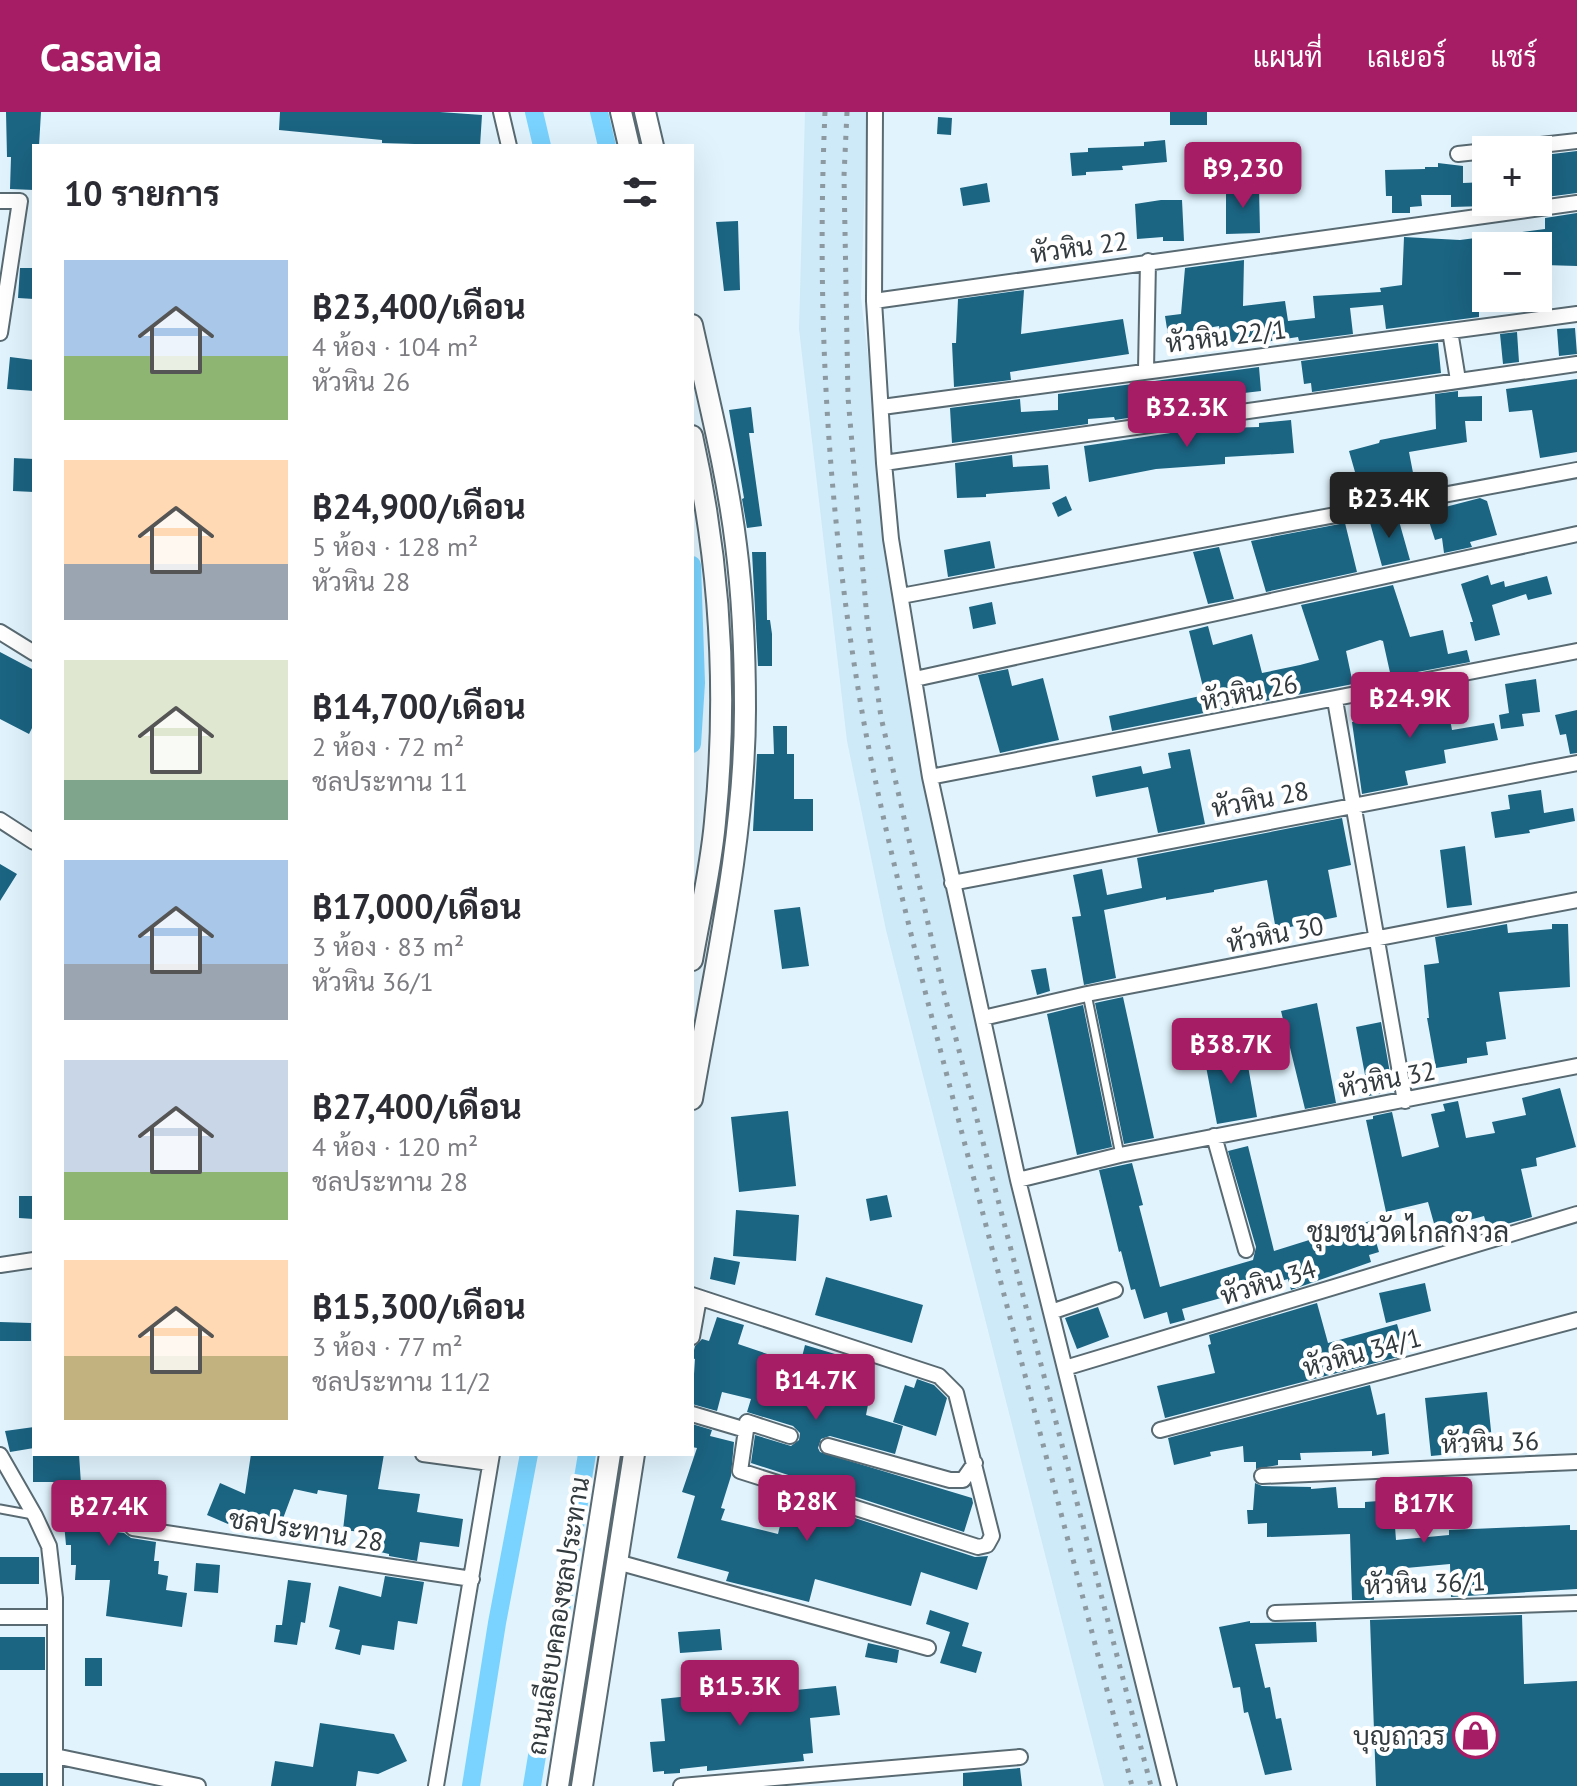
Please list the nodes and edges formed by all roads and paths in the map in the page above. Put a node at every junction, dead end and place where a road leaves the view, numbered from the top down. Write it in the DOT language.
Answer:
graph roads {
  1 [pos="501,112"];
  2 [pos="621,112"];
  3 [pos="645,112"];
  4 [pos="875,112"];
  5 [pos="1577,141"];
  6 [pos="509,144"];
  7 [pos="629,144"];
  8 [pos="653,144"];
  9 [pos="1552,144"];
  10 [pos="1472,152"];
  11 [pos="1458,154"];
  12 [pos="0,201"];
  13 [pos="1577,203"];
  14 [pos="1148,261"];
  15 [pos="874,301"];
  16 [pos="1577,314"];
  17 [pos="1450,331"];
  18 [pos="0,333"];
  19 [pos="694,334"];
  20 [pos="1577,364"];
  21 [pos="1146,370"];
  22 [pos="1458,380"];
  23 [pos="882,407"];
  24 [pos="694,447"];
  25 [pos="884,463"];
  26 [pos="1577,470"];
  27 [pos="1577,534"];
  28 [pos="901,596"];
  29 [pos="0,632"];
  30 [pos="1577,651"];
  31 [pos="32,652"];
  32 [pos="915,679"];
  33 [pos="1335,700"];
  34 [pos="1577,763"];
  35 [pos="930,777"];
  36 [pos="1353,806"];
  37 [pos="0,820"];
  38 [pos="32,841"];
  39 [pos="952,883"];
  40 [pos="1577,900"];
  41 [pos="1376,939"];
  42 [pos="694,948"];
  43 [pos="1087,994"];
  44 [pos="983,1018"];
  45 [pos="1577,1066"];
  46 [pos="694,1087"];
  47 [pos="1405,1101"];
  48 [pos="1214,1136"];
  49 [pos="1120,1155"];
  50 [pos="1018,1180"];
  51 [pos="1577,1214"];
  52 [pos="1246,1250"];
  53 [pos="32,1260"];
  54 [pos="0,1265"];
  55 [pos="1115,1290"];
  56 [pos="696,1296"];
  57 [pos="1051,1312"];
  58 [pos="694,1316"];
  59 [pos="1577,1320"];
  60 [pos="1065,1368"];
  61 [pos="694,1415"];
  62 [pos="746,1430"];
  63 [pos="1160,1430"];
  64 [pos="790,1436"];
  65 [pos="828,1446"];
  66 [pos="0,1455"];
  67 [pos="457,1456"];
  68 [pos="610,1456"];
  69 [pos="634,1456"];
  70 [pos="491,1458"];
  71 [pos="1577,1462"];
  72 [pos="975,1463"];
  73 [pos="1262,1476"];
  74 [pos="0,1509"];
  75 [pos="35,1516"];
  76 [pos="133,1528"];
  77 [pos="617,1562"];
  78 [pos="472,1579"];
  79 [pos="1577,1603"];
  80 [pos="1275,1613"];
  81 [pos="0,1617"];
  82 [pos="55,1617"];
  83 [pos="928,1648"];
  84 [pos="55,1756"];
  85 [pos="1020,1757"];
  86 [pos="699,1785"];
  87 [pos="55,1786"];
  88 [pos="198,1786"];
  89 [pos="436,1786"];
  90 [pos="558,1786"];
  91 [pos="582,1786"];
  92 [pos="681,1786"];
  93 [pos="1169,1786"];
  1 -- 6 [label="street"];
  2 -- 7 [label="street"];
  3 -- 8 [label="street"];
  4 -- 15 [label="street"];
  5 -- 9 [label="street"];
  10 -- 11 [label="street"];
  12 -- 18 [label="street"];
  13 -- 14 [label="street, หัวหิน 22"];
  14 -- 15 [label="street, หัวหิน 22"];
  14 -- 21 [label="street"];
  15 -- 23 [label="street"];
  16 -- 17 [label="street, หัวหิน 22/1"];
  17 -- 21 [label="street, หัวหิน 22/1"];
  17 -- 22 [label="street"];
  19 -- 46 [label="street"];
  20 -- 22 [label="street"];
  21 -- 23 [label="street, หัวหิน 22/1"];
  22 -- 25 [label="street"];
  23 -- 25 [label="street"];
  24 -- 42 [label="street"];
  25 -- 28 [label="street"];
  26 -- 28 [label="street"];
  27 -- 32 [label="street"];
  28 -- 32 [label="street"];
  29 -- 31 [label="street"];
  30 -- 33 [label="street, หัวหิน 26"];
  32 -- 35 [label="street"];
  33 -- 35 [label="street, หัวหิน 26"];
  33 -- 36 [label="street"];
  34 -- 36 [label="street, หัวหิน 28"];
  35 -- 39 [label="street"];
  36 -- 39 [label="street, หัวหิน 28"];
  36 -- 41 [label="street"];
  37 -- 38 [label="street"];
  39 -- 44 [label="street"];
  40 -- 41 [label="street, หัวหิน 30"];
  41 -- 43 [label="street, หัวหิน 30"];
  41 -- 47 [label="street"];
  43 -- 44 [label="street, หัวหิน 30"];
  43 -- 49 [label="lane"];
  44 -- 50 [label="street"];
  45 -- 47 [label="street, หัวหิน 32"];
  47 -- 48 [label="street, หัวหิน 32"];
  48 -- 49 [label="street, หัวหิน 32"];
  48 -- 52 [label="street"];
  49 -- 50 [label="street, หัวหิน 32"];
  50 -- 57 [label="street"];
  51 -- 60 [label="street, หัวหิน 34"];
  53 -- 54 [label="street"];
  55 -- 57 [label="street"];
  56 -- 58 [label="street"];
  56 -- 72 [label="street"];
  57 -- 60 [label="street"];
  59 -- 63 [label="street, หัวหิน 34/1"];
  60 -- 93 [label="street"];
  61 -- 62 [label="street"];
  62 -- 64 [label="street"];
  62 -- 72 [label="street"];
  65 -- 72 [label="street"];
  66 -- 75 [label="street"];
  67 -- 70 [label="street"];
  68 -- 90 [label="street, ถนนเลียบคลองชลประทาน"];
  69 -- 77 [label="street, ถนนเลียบคลองชลประทาน"];
  70 -- 78 [label="street"];
  71 -- 73 [label="street, หัวหิน 36"];
  74 -- 75 [label="lane"];
  75 -- 82 [label="street"];
  76 -- 78 [label="street, ชลประทาน 28"];
  77 -- 83 [label="street"];
  77 -- 91 [label="street, ถนนเลียบคลองชลประทาน"];
  78 -- 89 [label="street"];
  79 -- 80 [label="street, หัวหิน 36/1"];
  81 -- 82 [label="street"];
  82 -- 84 [label="street"];
  84 -- 87 [label="street"];
  84 -- 88 [label="street"];
  85 -- 86 [label="street"];
  86 -- 92 [label="street"];
}
